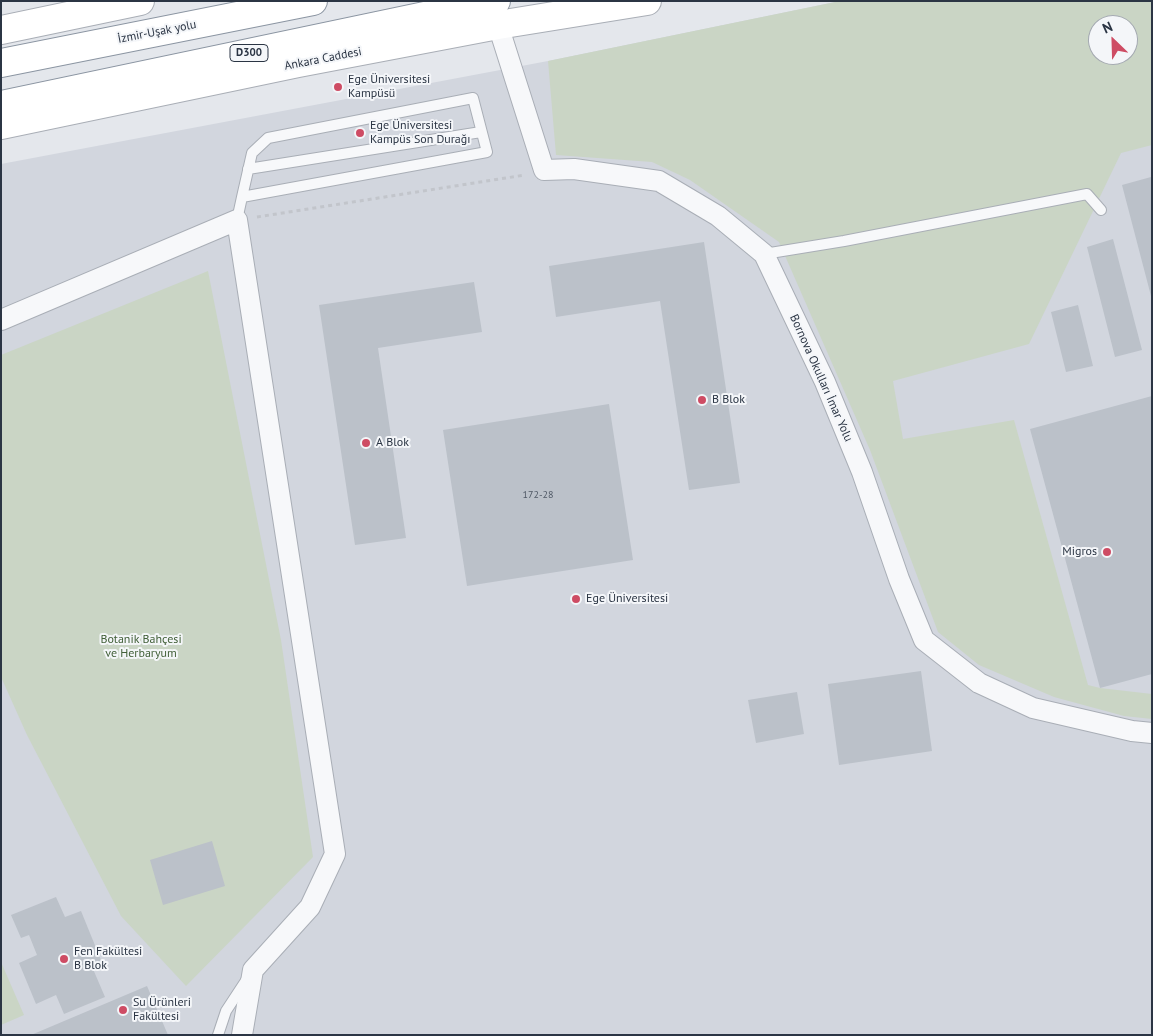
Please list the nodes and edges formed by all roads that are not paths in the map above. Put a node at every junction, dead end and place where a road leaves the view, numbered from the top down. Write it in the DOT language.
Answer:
graph roads {
  1 [pos="140,1"];
  2 [pos="313,1"];
  3 [pos="647,1"];
  4 [pos="497,13"];
  5 [pos="1,30"];
  6 [pos="1,63"];
  7 [pos="1,105"];
  8 [pos="1,125"];
  9 [pos="481,132"];
  10 [pos="248,169"];
  11 [pos="242,198"];
  12 [pos="1101,210"];
  13 [pos="237,220"];
  14 [pos="764,254"];
  15 [pos="1,320"];
  16 [pos="1152,733"];
  17 [pos="253,970"];
  18 [pos="218,1035"];
  19 [pos="242,1035"];
  1 -- 5 [label="main road"];
  2 -- 6 [label="main road, İzmir-Uşak yolu"];
  3 -- 4 [label="main road, Ankara Caddesi"];
  4 -- 7 [label="main road, Ankara Caddesi / D300"];
  4 -- 8 [label="main road, Ankara Caddesi"];
  4 -- 14 [label="street, Bornova Okulları İmar Yolu"];
  9 -- 10 [label="lane"];
  9 -- 10 [label="lane"];
  9 -- 11 [label="lane"];
  10 -- 11 [label="lane"];
  11 -- 13 [label="lane"];
  12 -- 14 [label="lane"];
  13 -- 15 [label="street"];
  13 -- 17 [label="street"];
  14 -- 16 [label="street, Bornova Okulları İmar Yolu"];
  17 -- 18 [label="lane"];
  17 -- 19 [label="street"];
}
